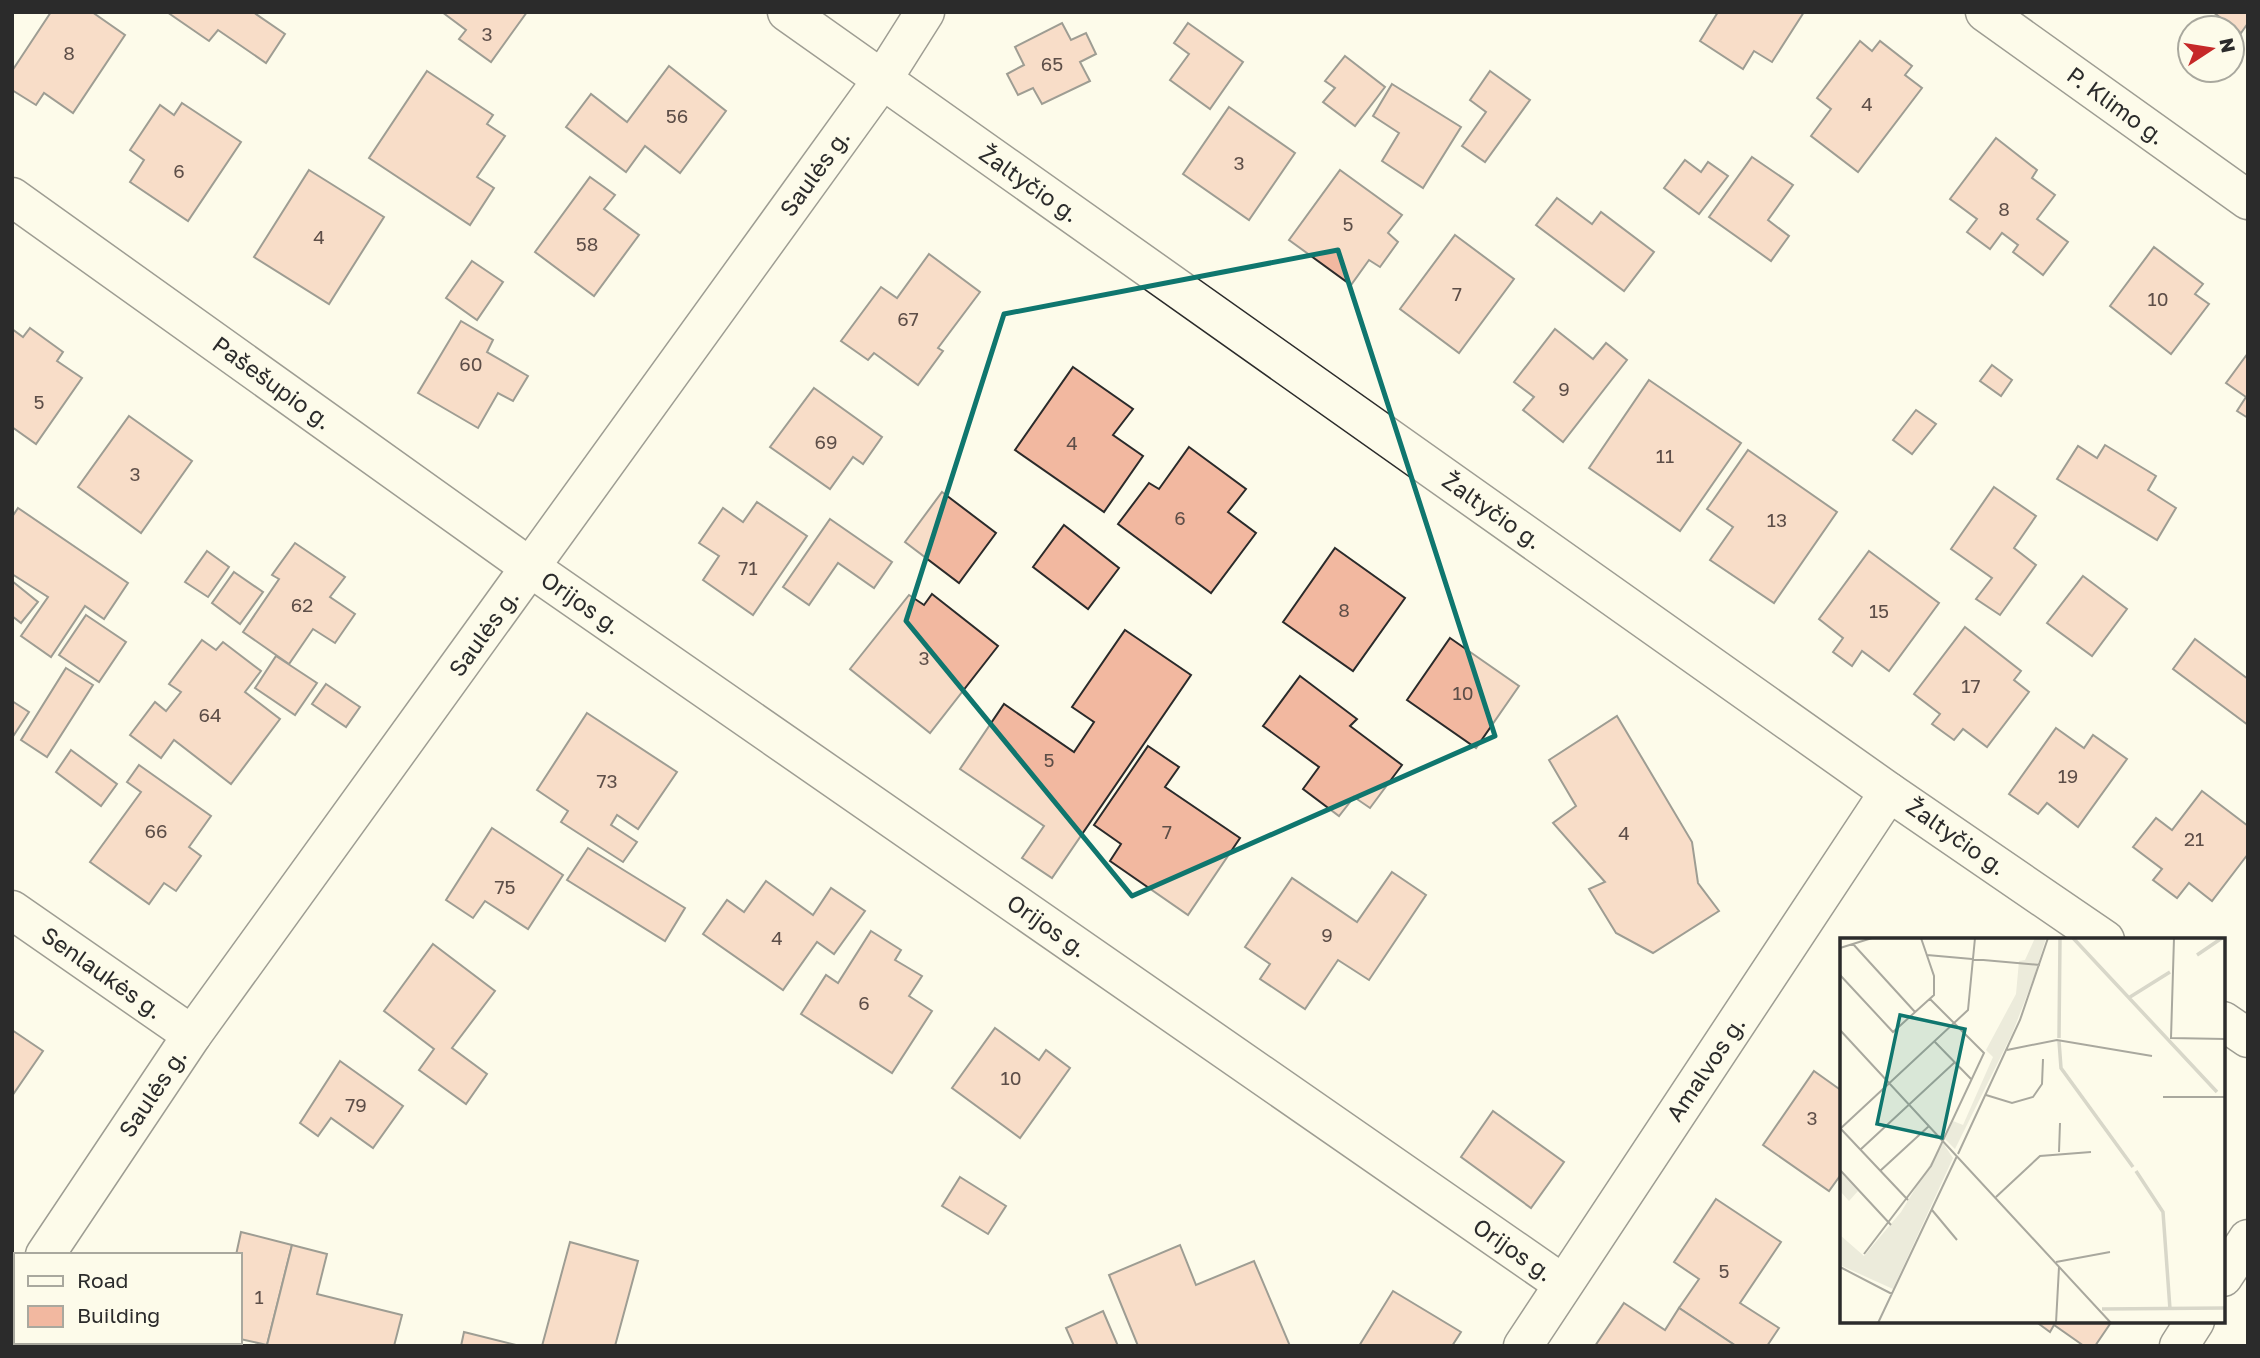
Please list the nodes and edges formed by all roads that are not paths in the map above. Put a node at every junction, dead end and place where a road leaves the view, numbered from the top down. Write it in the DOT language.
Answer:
graph roads {
  1 [pos="788,12"];
  2 [pos="925,12"];
  3 [pos="1985,12"];
  4 [pos="881,80"];
  5 [pos="12,197"];
  6 [pos="2248,200"];
  7 [pos="531,568"];
  8 [pos="1889,792"];
  9 [pos="12,910"];
  10 [pos="2102,938"];
  11 [pos="2225,1022"];
  12 [pos="192,1035"];
  13 [pos="2248,1038"];
  14 [pos="2248,1239"];
  15 [pos="46,1253"];
  16 [pos="2225,1274"];
  17 [pos="1563,1284"];
  18 [pos="2194,1323"];
  19 [pos="1522,1346"];
  20 [pos="2179,1346"];
  1 -- 4 [label="street, Žaltyčio g."];
  2 -- 4 [label="street, Saulės g."];
  3 -- 6 [label="street, P. Klimo g."];
  4 -- 7 [label="street, Saulės g."];
  4 -- 8 [label="street, Žaltyčio g."];
  5 -- 7 [label="street, Pašešupio g."];
  7 -- 12 [label="street, Saulės g."];
  7 -- 17 [label="street, Orijos g."];
  8 -- 10 [label="street, Žaltyčio g."];
  8 -- 17 [label="street, Amalvos g."];
  9 -- 12 [label="street, Senlaukės g."];
  11 -- 13 [label="street"];
  12 -- 15 [label="street, Saulės g."];
  14 -- 16 [label="street"];
  17 -- 19 [label="street, Amalvos g."];
  18 -- 20 [label="street"];
}
